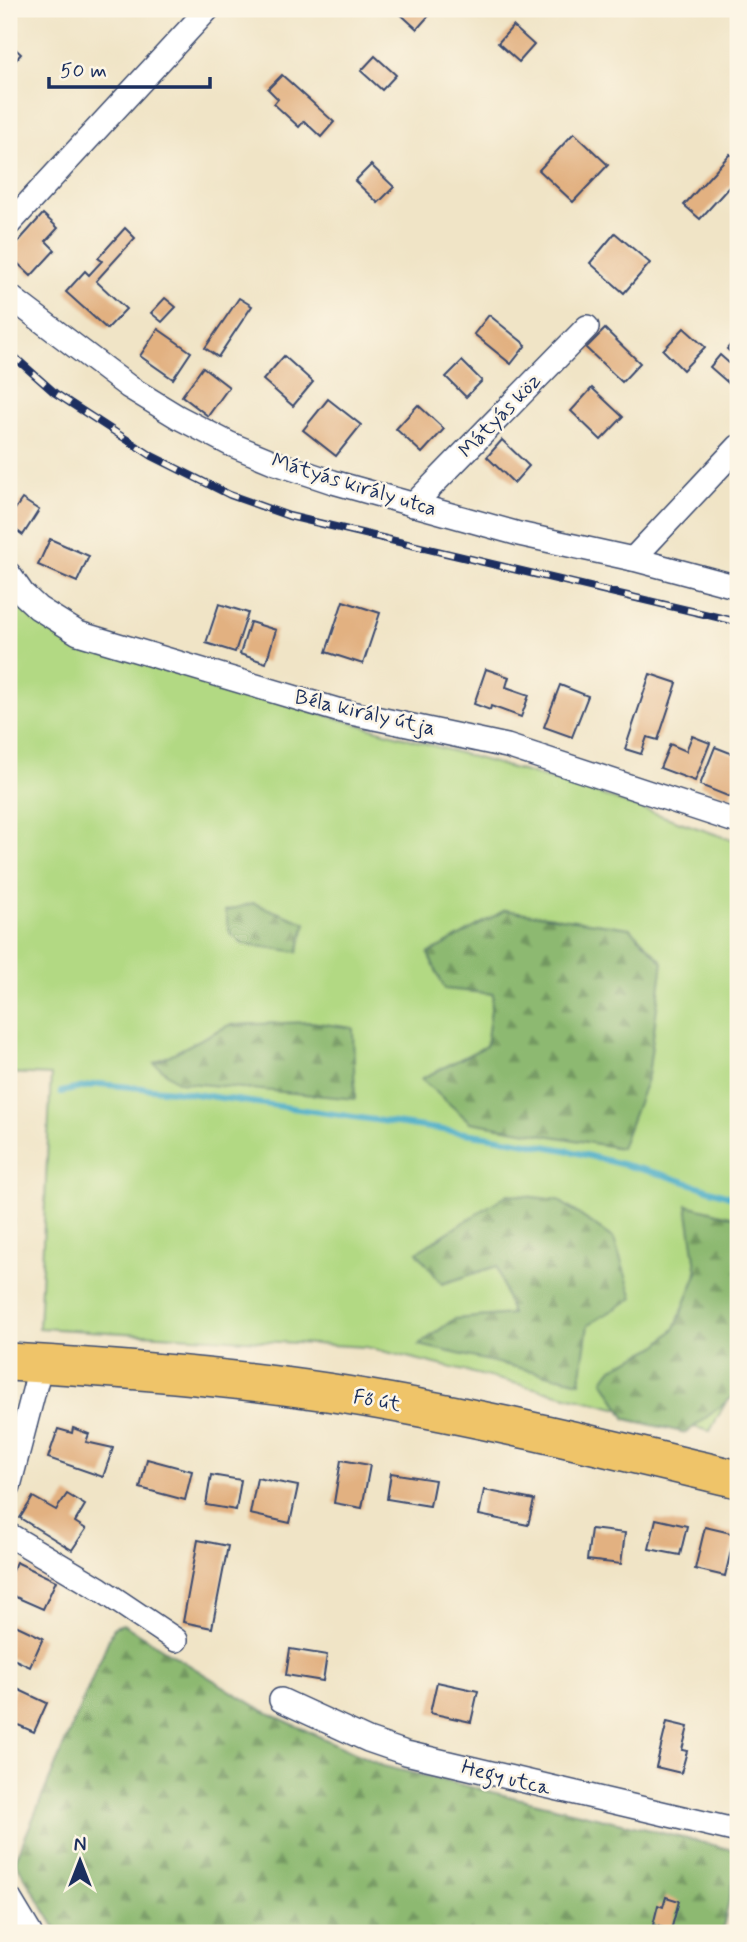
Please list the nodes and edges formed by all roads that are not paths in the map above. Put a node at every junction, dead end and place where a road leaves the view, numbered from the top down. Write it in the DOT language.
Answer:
graph roads {
  1 [pos="208,9"];
  2 [pos="9,224"];
  3 [pos="9,296"];
  4 [pos="587,327"];
  5 [pos="738,447"];
  6 [pos="413,505"];
  7 [pos="633,559"];
  8 [pos="9,574"];
  9 [pos="738,587"];
  10 [pos="738,822"];
  11 [pos="25,1363"];
  12 [pos="738,1479"];
  13 [pos="9,1486"];
  14 [pos="9,1535"];
  15 [pos="176,1640"];
  16 [pos="281,1700"];
  17 [pos="738,1832"];
  18 [pos="9,1898"];
  19 [pos="30,1933"];
  1 -- 2 [label="street"];
  3 -- 6 [label="street, Mátyás király utca"];
  4 -- 6 [label="street, Mátyás köz"];
  5 -- 7 [label="street"];
  6 -- 7 [label="street, Mátyás király utca"];
  7 -- 9 [label="street, Mátyás király utca"];
  8 -- 10 [label="street, Béla király útja"];
  11 -- 12 [label="main road, Fő út"];
  11 -- 13 [label="street"];
  14 -- 15 [label="street"];
  16 -- 17 [label="street, Hegy utca"];
  18 -- 19 [label="street"];
}
